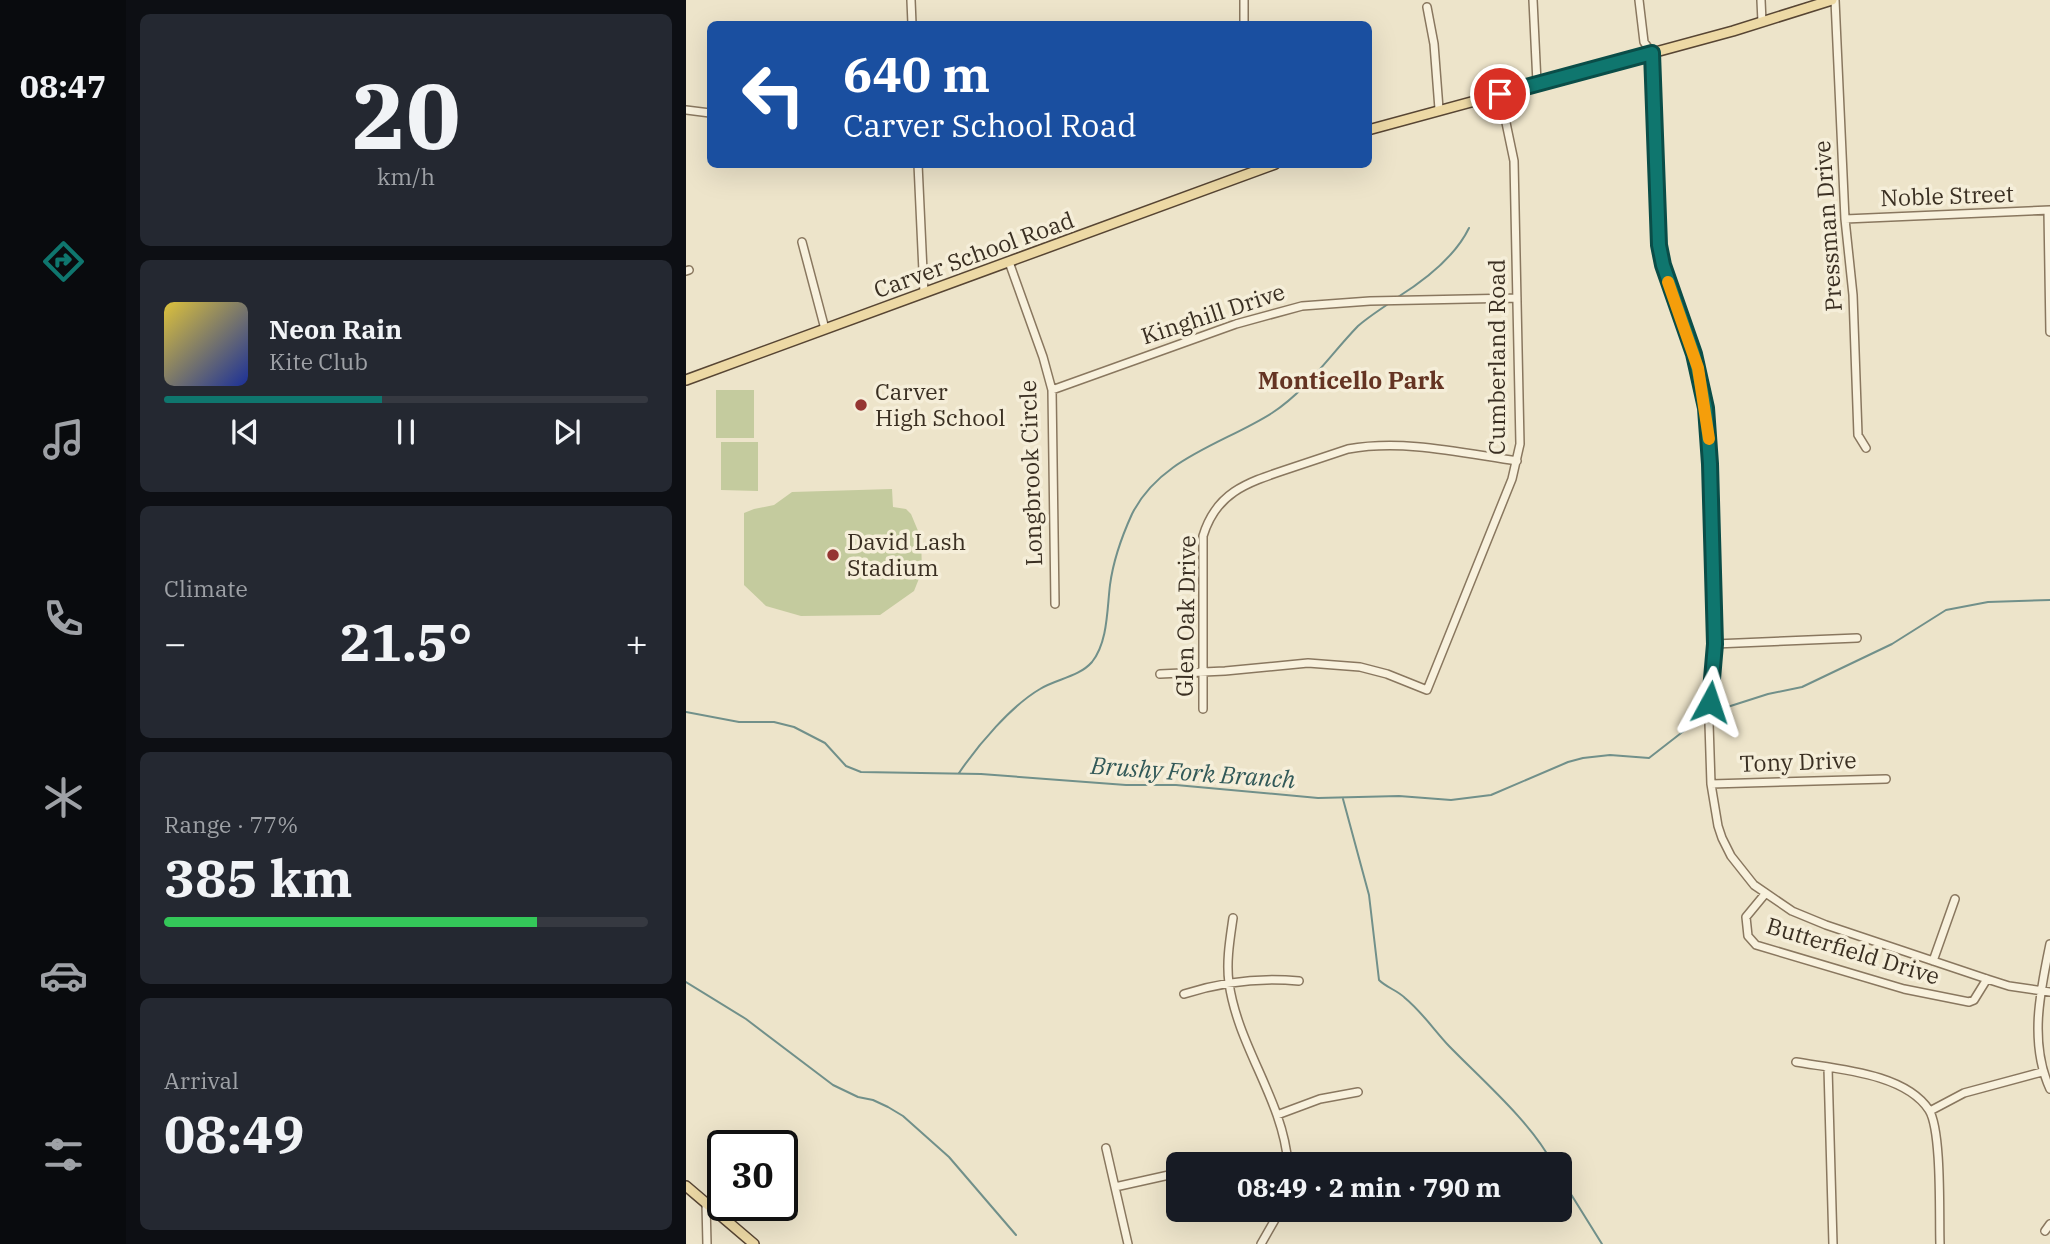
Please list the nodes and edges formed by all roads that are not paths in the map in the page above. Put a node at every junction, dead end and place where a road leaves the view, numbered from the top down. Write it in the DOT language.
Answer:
graph roads {
  1 [pos="911,0"];
  2 [pos="1244,0"];
  3 [pos="1533,0"];
  4 [pos="1639,0"];
  5 [pos="1761,0"];
  6 [pos="1834,0"];
  7 [pos="1427,7"];
  8 [pos="912,21"];
  9 [pos="1244,21"];
  10 [pos="1762,22"];
  11 [pos="1652,53"];
  12 [pos="1538,83"];
  13 [pos="1500,94"];
  14 [pos="1439,109"];
  15 [pos="686,110"];
  16 [pos="707,113"];
  17 [pos="1372,129"];
  18 [pos="918,168"];
  19 [pos="1249,170"];
  20 [pos="2049,211"];
  21 [pos="1845,219"];
  22 [pos="802,242"];
  23 [pos="1009,262"];
  24 [pos="925,293"];
  25 [pos="1517,298"];
  26 [pos="825,329"];
  27 [pos="2050,332"];
  28 [pos="686,380"];
  29 [pos="1052,390"];
  30 [pos="1866,447"];
  31 [pos="1517,461"];
  32 [pos="1055,604"];
  33 [pos="1857,638"];
  34 [pos="1715,644"];
  35 [pos="1203,673"];
  36 [pos="1160,674"];
  37 [pos="1203,709"];
  38 [pos="1886,779"];
  39 [pos="1711,784"];
  40 [pos="1766,894"];
  41 [pos="1955,898"];
  42 [pos="1233,918"];
  43 [pos="2050,944"];
  44 [pos="1933,961"];
  45 [pos="1987,979"];
  46 [pos="1299,981"];
  47 [pos="1228,982"];
  48 [pos="2040,991"];
  49 [pos="2050,992"];
  50 [pos="1184,993"];
  51 [pos="1796,1062"];
  52 [pos="1828,1068"];
  53 [pos="2042,1072"];
  54 [pos="2050,1089"];
  55 [pos="1358,1092"];
  56 [pos="1930,1111"];
  57 [pos="1277,1115"];
  58 [pos="1106,1148"];
  59 [pos="1287,1152"];
  60 [pos="1166,1175"];
  61 [pos="686,1186"];
  62 [pos="1115,1186"];
  63 [pos="706,1203"];
  64 [pos="1276,1222"];
  65 [pos="707,1244"];
  66 [pos="754,1244"];
  67 [pos="1128,1244"];
  68 [pos="1261,1244"];
  69 [pos="1833,1244"];
  70 [pos="1940,1244"];
  1 -- 8 [label="street"];
  2 -- 9 [label="street"];
  3 -- 12 [label="street"];
  4 -- 11 [label="street, Butterfield Drive"];
  5 -- 10 [label="street"];
  6 -- 10 [label="main road"];
  6 -- 21 [label="street, Pressman Drive"];
  7 -- 14 [label="street"];
  10 -- 11 [label="main road"];
  11 -- 12 [label="main road"];
  11 -- 34 [label="street, Butterfield Drive"];
  12 -- 13 [label="main road"];
  13 -- 14 [label="main road"];
  13 -- 25 [label="street, Cumberland Road"];
  14 -- 17 [label="main road"];
  15 -- 16 [label="street"];
  18 -- 24 [label="street"];
  19 -- 23 [label="main road, Carver School Road"];
  20 -- 21 [label="street, Noble Street"];
  20 -- 27 [label="street"];
  21 -- 30 [label="street, Pressman Drive"];
  22 -- 26 [label="street"];
  23 -- 24 [label="main road, Carver School Road"];
  23 -- 29 [label="street, Longbrook Circle"];
  24 -- 26 [label="main road, Carver School Road"];
  25 -- 29 [label="street, Kinghill Drive"];
  25 -- 31 [label="street, Cumberland Road"];
  26 -- 28 [label="main road, Carver School Road"];
  29 -- 32 [label="street, Longbrook Circle"];
  31 -- 35 [label="street, Cumberland Road"];
  31 -- 35 [label="street, Glen Oak Drive"];
  33 -- 34 [label="street"];
  34 -- 39 [label="street, Butterfield Drive"];
  35 -- 36 [label="street"];
  35 -- 37 [label="street, Glen Oak Drive"];
  38 -- 39 [label="street, Tony Drive"];
  39 -- 40 [label="street, Butterfield Drive"];
  40 -- 44 [label="street, Butterfield Drive"];
  40 -- 45 [label="street, Butterfield Drive"];
  41 -- 44 [label="street"];
  42 -- 47 [label="street"];
  43 -- 48 [label="street"];
  44 -- 45 [label="street, Butterfield Drive"];
  45 -- 48 [label="street, Butterfield Drive"];
  46 -- 47 [label="street"];
  47 -- 50 [label="street"];
  47 -- 57 [label="street"];
  48 -- 49 [label="street, Butterfield Drive"];
  48 -- 53 [label="street"];
  51 -- 52 [label="street"];
  52 -- 56 [label="street"];
  52 -- 69 [label="street"];
  53 -- 54 [label="street"];
  53 -- 56 [label="street"];
  55 -- 57 [label="street"];
  56 -- 70 [label="street"];
  57 -- 59 [label="street"];
  58 -- 62 [label="street"];
  60 -- 62 [label="street"];
  61 -- 63 [label="main road"];
  62 -- 67 [label="street"];
  63 -- 65 [label="street"];
  63 -- 66 [label="main road"];
  64 -- 68 [label="street"];
}
